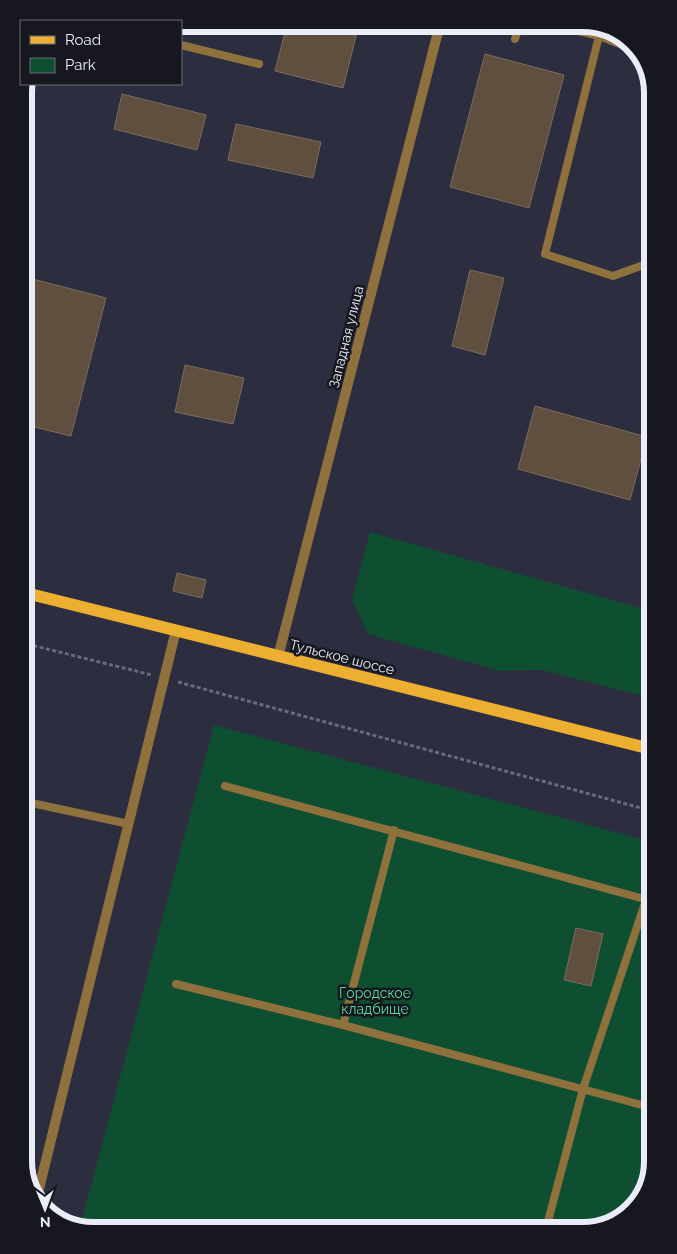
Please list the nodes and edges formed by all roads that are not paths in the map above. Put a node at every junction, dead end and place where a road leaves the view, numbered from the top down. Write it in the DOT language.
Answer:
graph roads {
  1 [pos="438,33"];
  2 [pos="517,33"];
  3 [pos="587,33"];
  4 [pos="599,36"];
  5 [pos="515,39"];
  6 [pos="619,44"];
  7 [pos="182,46"];
  8 [pos="259,64"];
  9 [pos="644,264"];
  10 [pos="33,595"];
  11 [pos="176,630"];
  12 [pos="278,657"];
  13 [pos="644,747"];
  14 [pos="225,786"];
  15 [pos="32,803"];
  16 [pos="129,824"];
  17 [pos="394,830"];
  18 [pos="644,899"];
  19 [pos="644,914"];
  20 [pos="176,984"];
  21 [pos="343,1025"];
  22 [pos="582,1089"];
  23 [pos="644,1106"];
  24 [pos="41,1184"];
  25 [pos="548,1222"];
  1 -- 12 [label="street, Западная улица"];
  2 -- 5 [label="lane"];
  3 -- 4 [label="lane"];
  4 -- 6 [label="lane"];
  4 -- 9 [label="lane"];
  7 -- 8 [label="lane"];
  10 -- 11 [label="main road, Тульское шоссе"];
  11 -- 12 [label="main road, Тульское шоссе"];
  11 -- 16 [label="street"];
  12 -- 13 [label="main road, Тульское шоссе"];
  14 -- 17 [label="lane"];
  15 -- 16 [label="lane"];
  16 -- 24 [label="street"];
  17 -- 18 [label="lane"];
  17 -- 21 [label="lane"];
  19 -- 22 [label="lane"];
  20 -- 21 [label="lane"];
  21 -- 22 [label="lane"];
  22 -- 23 [label="lane"];
  22 -- 25 [label="lane"];
}
